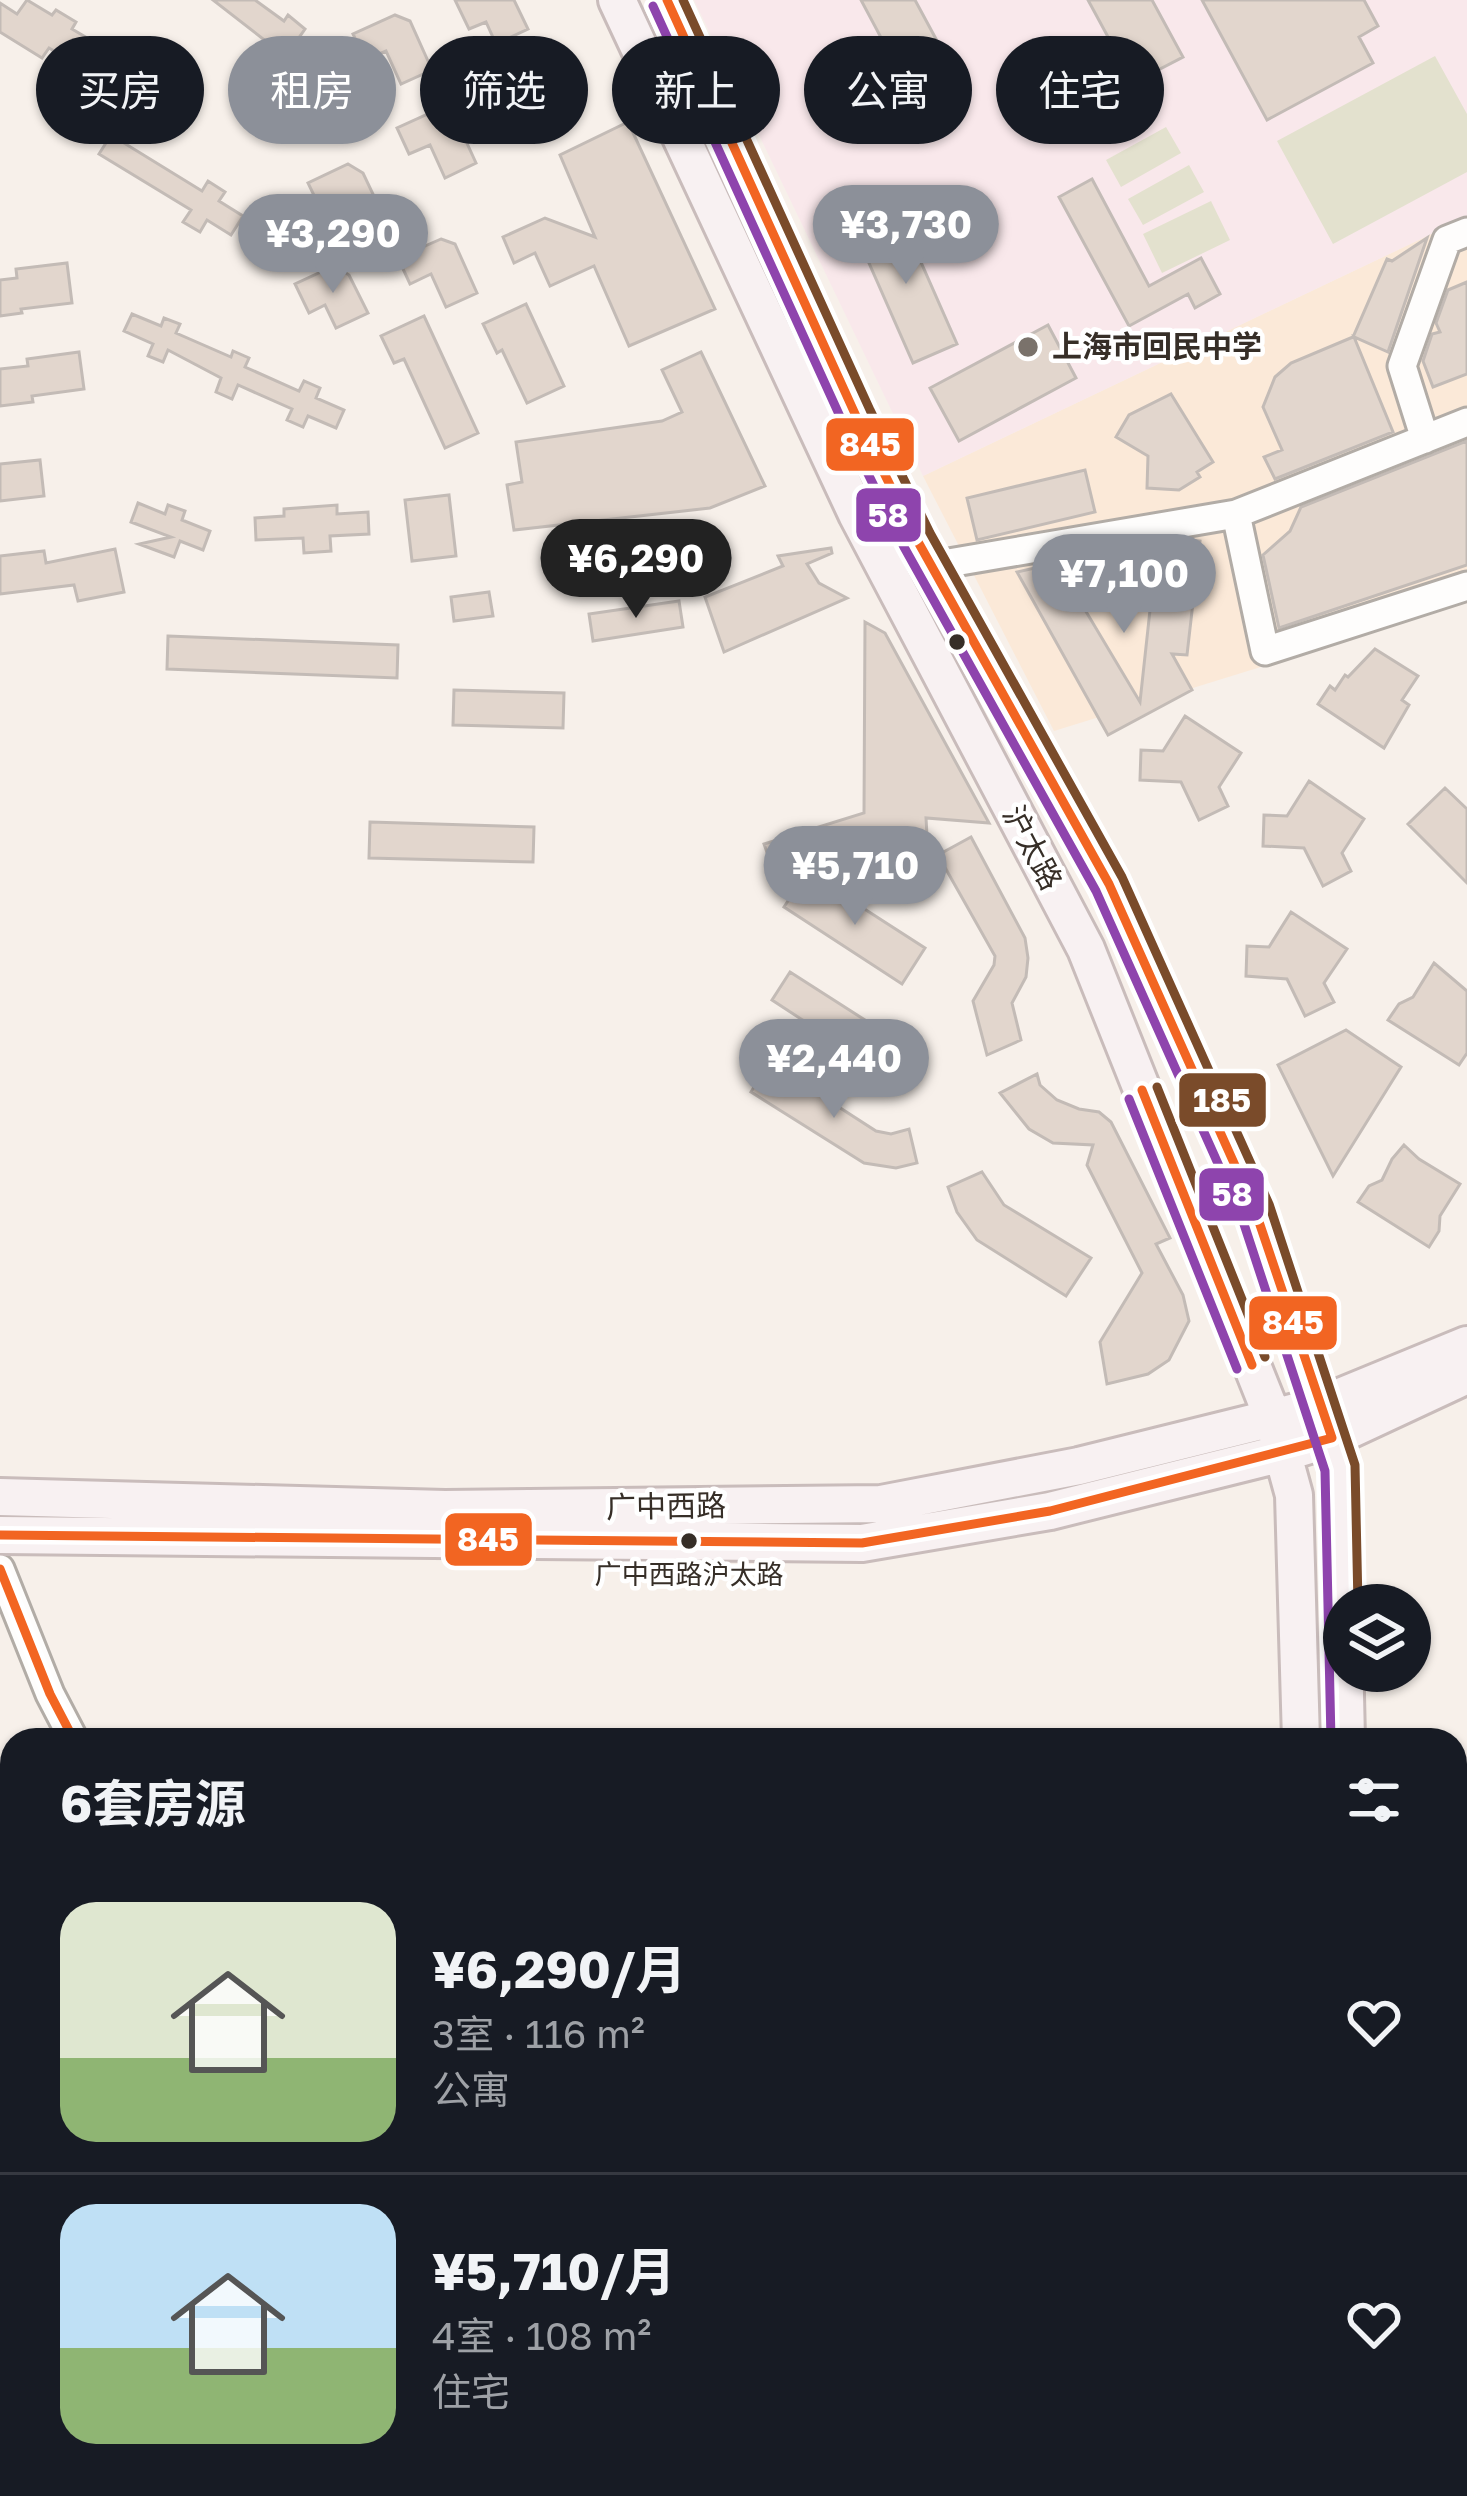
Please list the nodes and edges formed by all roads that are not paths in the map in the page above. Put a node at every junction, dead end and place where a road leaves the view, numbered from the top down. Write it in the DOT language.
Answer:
graph roads {
  1 [pos="617,0"];
  2 [pos="667,0"];
  3 [pos="1467,232"];
  4 [pos="1467,422"];
  5 [pos="1425,439"];
  6 [pos="1236,514"];
  7 [pos="931,566"];
  8 [pos="1467,586"];
  9 [pos="1467,1346"];
  10 [pos="1467,1375"];
  11 [pos="1326,1421"];
  12 [pos="1278,1436"];
  13 [pos="0,1497"];
  14 [pos="0,1535"];
  15 [pos="0,1569"];
  16 [pos="68,1728"];
  17 [pos="1301,1728"];
  18 [pos="1346,1728"];
  1 -- 12 [label="main road, 沪太路"];
  2 -- 7 [label="main road, 沪太路"];
  3 -- 5 [label="street"];
  4 -- 5 [label="street"];
  5 -- 6 [label="street"];
  6 -- 7 [label="street"];
  6 -- 8 [label="street"];
  7 -- 11 [label="main road, 沪太路"];
  9 -- 11 [label="main road"];
  10 -- 11 [label="main road"];
  11 -- 12 [label="main road, 广中西路"];
  11 -- 18 [label="main road, 沪太路"];
  12 -- 13 [label="main road, 广中西路"];
  12 -- 14 [label="main road, 广中西路"];
  12 -- 17 [label="main road, 沪太路"];
  15 -- 16 [label="street"];
}
